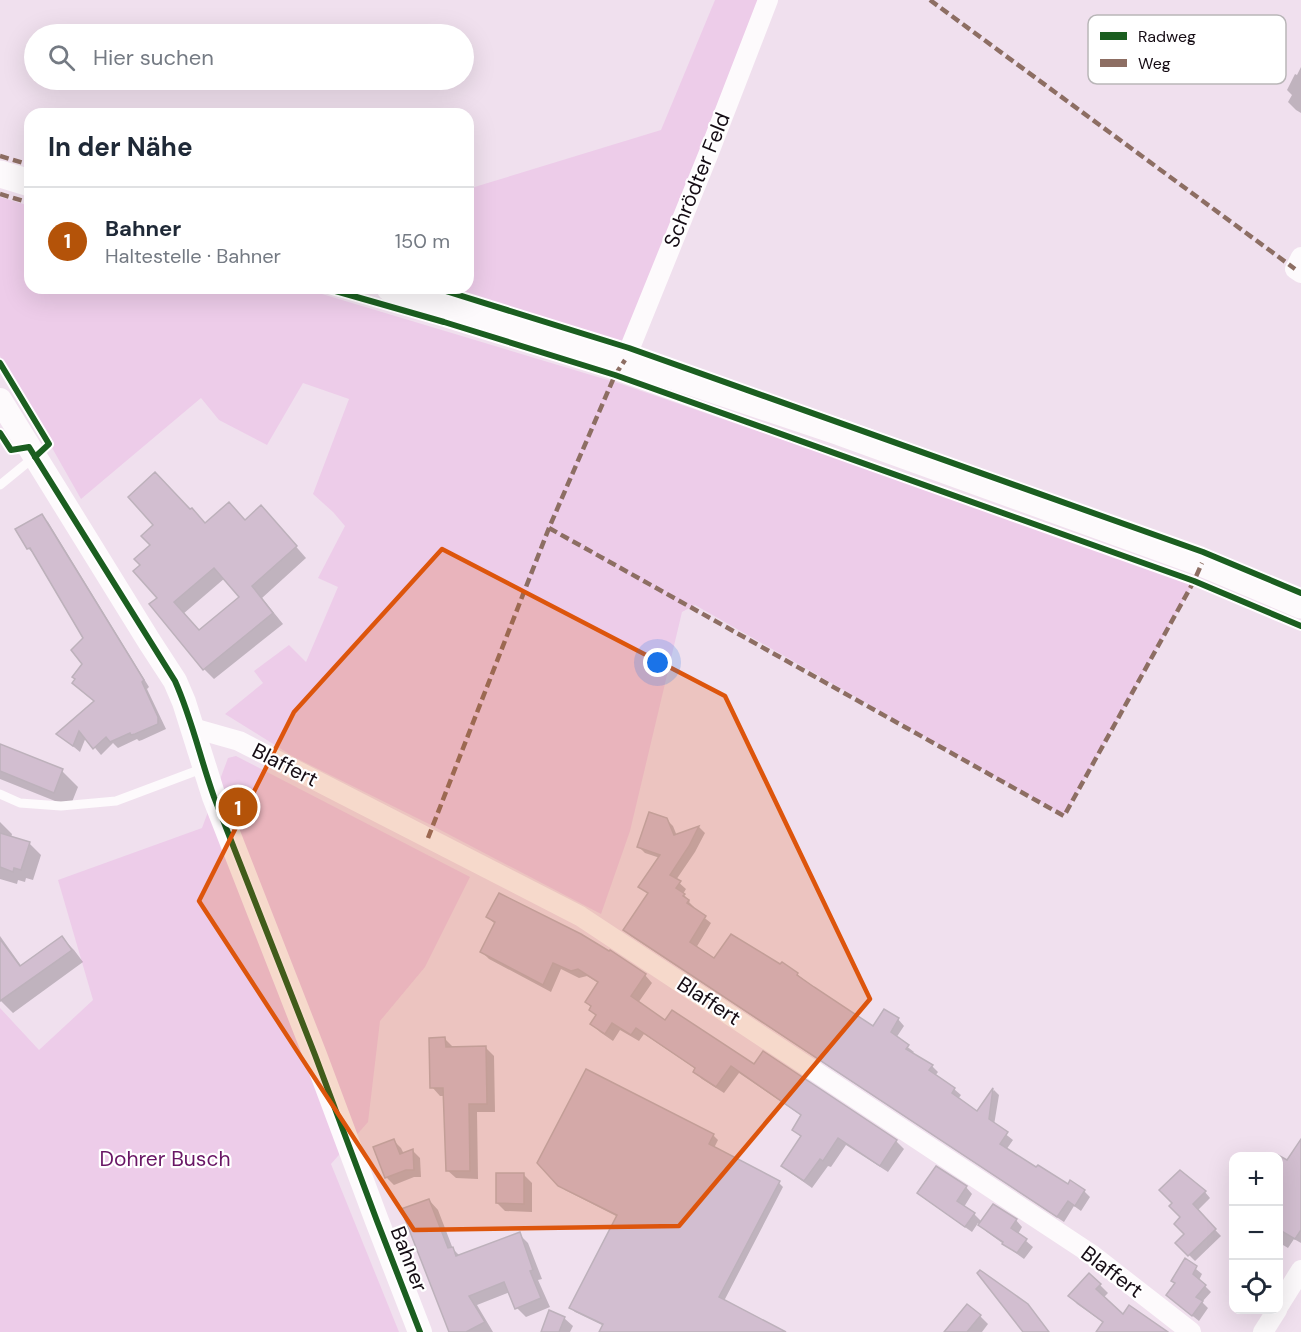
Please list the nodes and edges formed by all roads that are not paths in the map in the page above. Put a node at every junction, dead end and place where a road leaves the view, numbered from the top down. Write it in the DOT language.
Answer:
graph roads {
  1 [pos="768,0"];
  2 [pos="0,174"];
  3 [pos="24,181"];
  4 [pos="1301,257"];
  5 [pos="1301,273"];
  6 [pos="410,294"];
  7 [pos="625,360"];
  8 [pos="0,400"];
  9 [pos="35,457"];
  10 [pos="0,485"];
  11 [pos="1301,605"];
  12 [pos="193,729"];
  13 [pos="204,768"];
  14 [pos="0,794"];
  15 [pos="1301,1270"];
  16 [pos="1283,1300"];
  17 [pos="1274,1314"];
  18 [pos="420,1332"];
  19 [pos="1191,1332"];
  20 [pos="1263,1332"];
  1 -- 7 [label="street, Schrödter Feld"];
  2 -- 3 [label="main road"];
  4 -- 5 [label="street"];
  6 -- 7 [label="main road"];
  7 -- 11 [label="main road"];
  8 -- 9 [label="street, Bahner"];
  9 -- 10 [label="lane"];
  9 -- 12 [label="street, Bahner"];
  12 -- 13 [label="street, Bahner"];
  12 -- 19 [label="street, Blaffert"];
  13 -- 14 [label="lane"];
  13 -- 18 [label="street, Bahner"];
  15 -- 16 [label="street"];
  17 -- 20 [label="street"];
}
